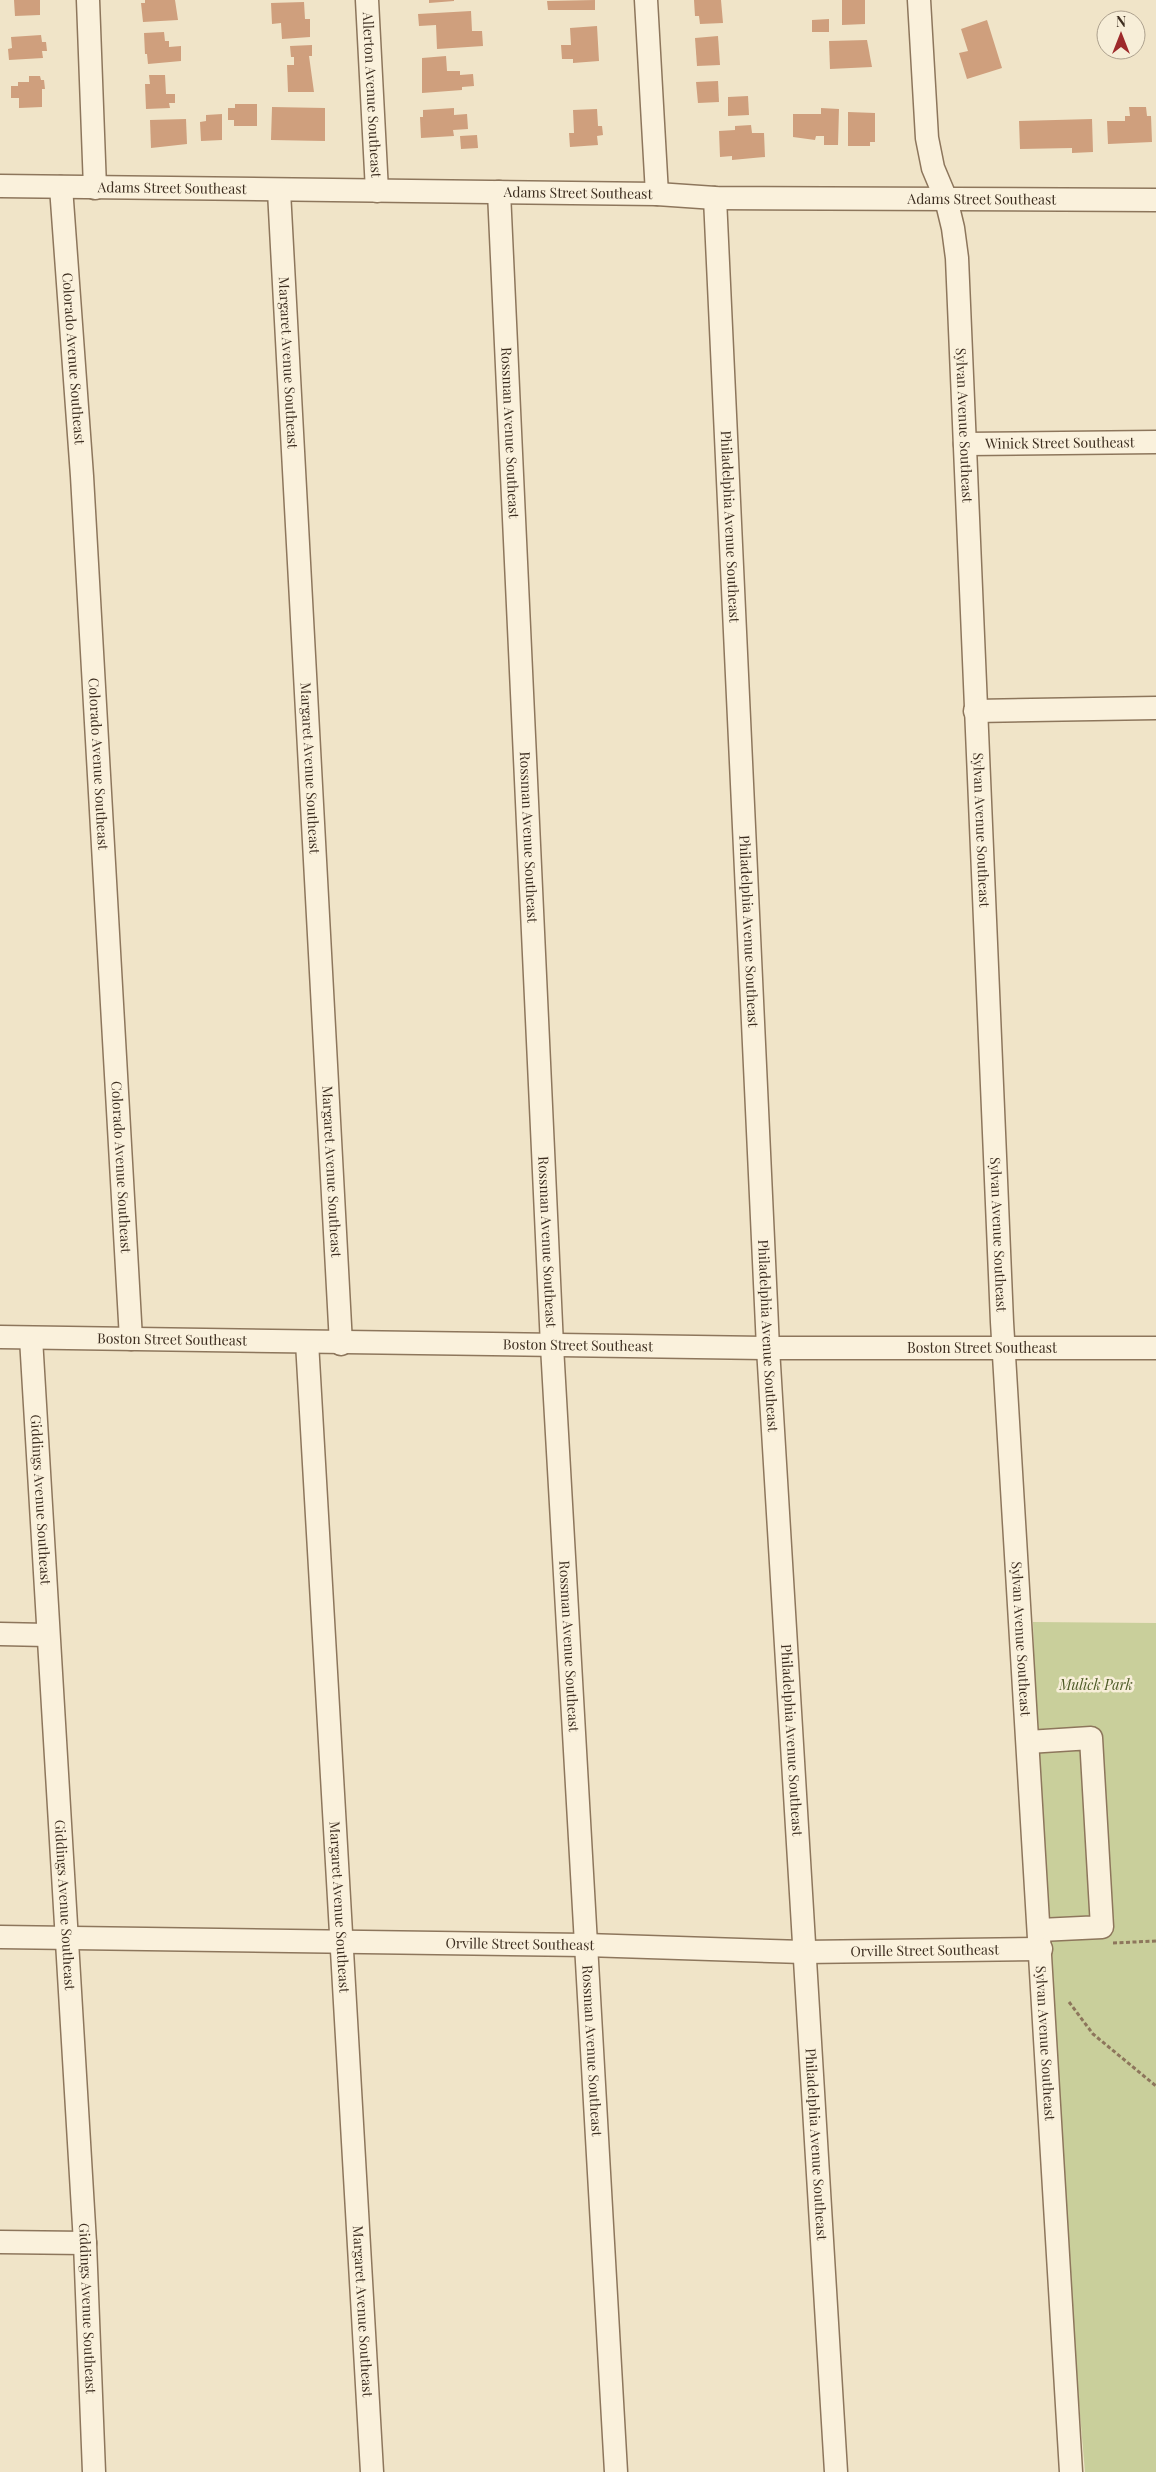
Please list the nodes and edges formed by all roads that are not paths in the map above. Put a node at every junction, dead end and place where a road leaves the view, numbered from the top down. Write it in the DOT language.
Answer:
graph roads {
  1 [pos="88,0"];
  2 [pos="367,0"];
  3 [pos="646,0"];
  4 [pos="919,0"];
  5 [pos="0,186"];
  6 [pos="61,187"];
  7 [pos="95,188"];
  8 [pos="279,191"];
  9 [pos="376,191"];
  10 [pos="499,192"];
  11 [pos="657,194"];
  12 [pos="715,198"];
  13 [pos="946,199"];
  14 [pos="1156,200"];
  15 [pos="1156,442"];
  16 [pos="965,444"];
  17 [pos="1156,708"];
  18 [pos="975,711"];
  19 [pos="0,1337"];
  20 [pos="31,1338"];
  21 [pos="131,1339"];
  22 [pos="307,1342"];
  23 [pos="341,1344"];
  24 [pos="552,1346"];
  25 [pos="768,1348"];
  26 [pos="1003,1348"];
  27 [pos="1156,1348"];
  28 [pos="0,1634"];
  29 [pos="47,1635"];
  30 [pos="1028,1742"];
  31 [pos="0,1938"];
  32 [pos="65,1938"];
  33 [pos="1040,1940"];
  34 [pos="342,1941"];
  35 [pos="586,1945"];
  36 [pos="803,1952"];
  37 [pos="0,2242"];
  38 [pos="84,2243"];
  39 [pos="94,2472"];
  40 [pos="372,2472"];
  41 [pos="616,2472"];
  42 [pos="836,2472"];
  43 [pos="1071,2472"];
  1 -- 7 [label="street"];
  2 -- 9 [label="street, Allerton Avenue Southeast"];
  3 -- 11 [label="street"];
  4 -- 13 [label="street, Sylvan Avenue Southeast"];
  5 -- 6 [label="street, Adams Street Southeast"];
  6 -- 7 [label="street, Adams Street Southeast"];
  6 -- 21 [label="street, Colorado Avenue Southeast"];
  7 -- 8 [label="street, Adams Street Southeast"];
  8 -- 9 [label="street, Adams Street Southeast"];
  8 -- 23 [label="street, Margaret Avenue Southeast"];
  9 -- 10 [label="street, Adams Street Southeast"];
  10 -- 11 [label="street, Adams Street Southeast"];
  10 -- 24 [label="street, Rossman Avenue Southeast"];
  11 -- 12 [label="street, Adams Street Southeast"];
  12 -- 13 [label="street, Adams Street Southeast"];
  12 -- 25 [label="street, Philadelphia Avenue Southeast"];
  13 -- 14 [label="street, Adams Street Southeast"];
  13 -- 16 [label="street, Sylvan Avenue Southeast"];
  15 -- 16 [label="street, Winick Street Southeast"];
  16 -- 18 [label="street, Sylvan Avenue Southeast"];
  17 -- 18 [label="street"];
  18 -- 26 [label="street, Sylvan Avenue Southeast"];
  19 -- 20 [label="street, Boston Street Southeast"];
  20 -- 21 [label="street, Boston Street Southeast"];
  20 -- 29 [label="street, Giddings Avenue Southeast"];
  21 -- 22 [label="street, Boston Street Southeast"];
  22 -- 23 [label="street, Boston Street Southeast"];
  22 -- 34 [label="street, Margaret Avenue Southeast"];
  23 -- 24 [label="street, Boston Street Southeast"];
  24 -- 25 [label="street, Boston Street Southeast"];
  24 -- 35 [label="street, Rossman Avenue Southeast"];
  25 -- 26 [label="street, Boston Street Southeast"];
  25 -- 36 [label="street, Philadelphia Avenue Southeast"];
  26 -- 27 [label="street, Boston Street Southeast"];
  26 -- 30 [label="street, Sylvan Avenue Southeast"];
  28 -- 29 [label="street"];
  29 -- 32 [label="street, Giddings Avenue Southeast"];
  30 -- 33 [label="street, Sylvan Avenue Southeast"];
  30 -- 33 [label="street, Orville Street Southeast"];
  31 -- 32 [label="street, Orville Street Southeast"];
  32 -- 34 [label="street, Orville Street Southeast"];
  32 -- 38 [label="street, Giddings Avenue Southeast"];
  33 -- 36 [label="street, Orville Street Southeast"];
  33 -- 43 [label="street, Sylvan Avenue Southeast"];
  34 -- 35 [label="street, Orville Street Southeast"];
  34 -- 40 [label="street, Margaret Avenue Southeast"];
  35 -- 36 [label="street, Orville Street Southeast"];
  35 -- 41 [label="street, Rossman Avenue Southeast"];
  36 -- 42 [label="street, Philadelphia Avenue Southeast"];
  37 -- 38 [label="street"];
  38 -- 39 [label="street, Giddings Avenue Southeast"];
}
